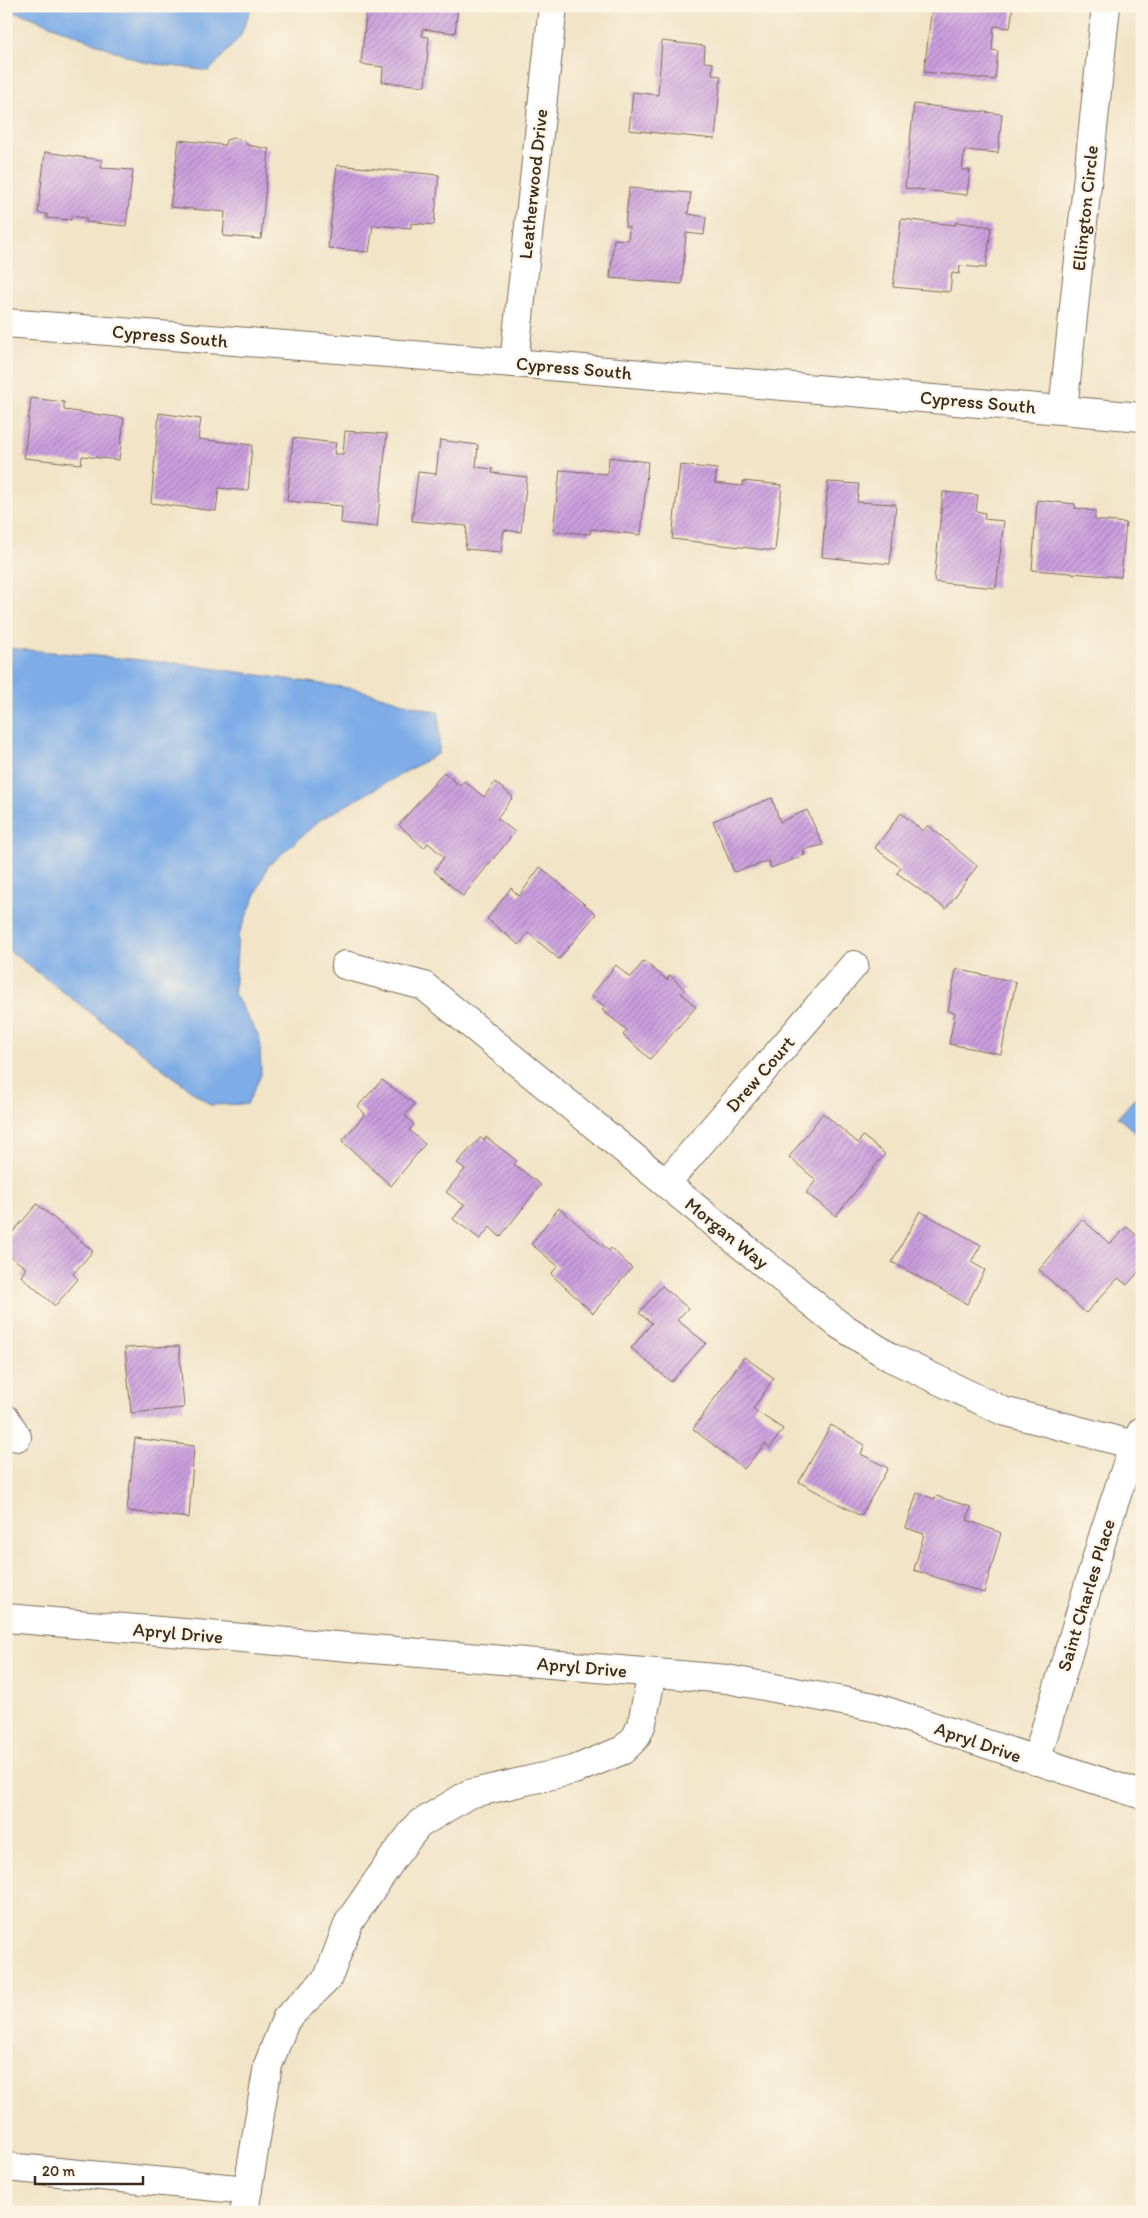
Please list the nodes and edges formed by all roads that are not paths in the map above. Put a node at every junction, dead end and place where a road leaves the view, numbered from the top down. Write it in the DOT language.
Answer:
graph roads {
  1 [pos="553,6"];
  2 [pos="1106,6"];
  3 [pos="6,323"];
  4 [pos="514,363"];
  5 [pos="1063,410"];
  6 [pos="1142,417"];
  7 [pos="344,965"];
  8 [pos="854,965"];
  9 [pos="666,1183"];
  10 [pos="1139,1442"];
  11 [pos="6,1618"];
  12 [pos="652,1672"];
  13 [pos="1036,1761"];
  14 [pos="1142,1795"];
  15 [pos="6,2167"];
  16 [pos="246,2201"];
  1 -- 4 [label="street, Leatherwood Drive"];
  2 -- 5 [label="street, Ellington Circle"];
  3 -- 4 [label="street, Cypress South"];
  4 -- 5 [label="street, Cypress South"];
  5 -- 6 [label="street, Cypress South"];
  7 -- 9 [label="street, Morgan Way"];
  8 -- 9 [label="street, Drew Court"];
  9 -- 10 [label="street, Morgan Way"];
  10 -- 13 [label="street, Saint Charles Place"];
  11 -- 12 [label="street, Apryl Drive"];
  12 -- 13 [label="street, Apryl Drive"];
  12 -- 16 [label="street"];
  13 -- 14 [label="street, Apryl Drive"];
  15 -- 16 [label="street"];
}
